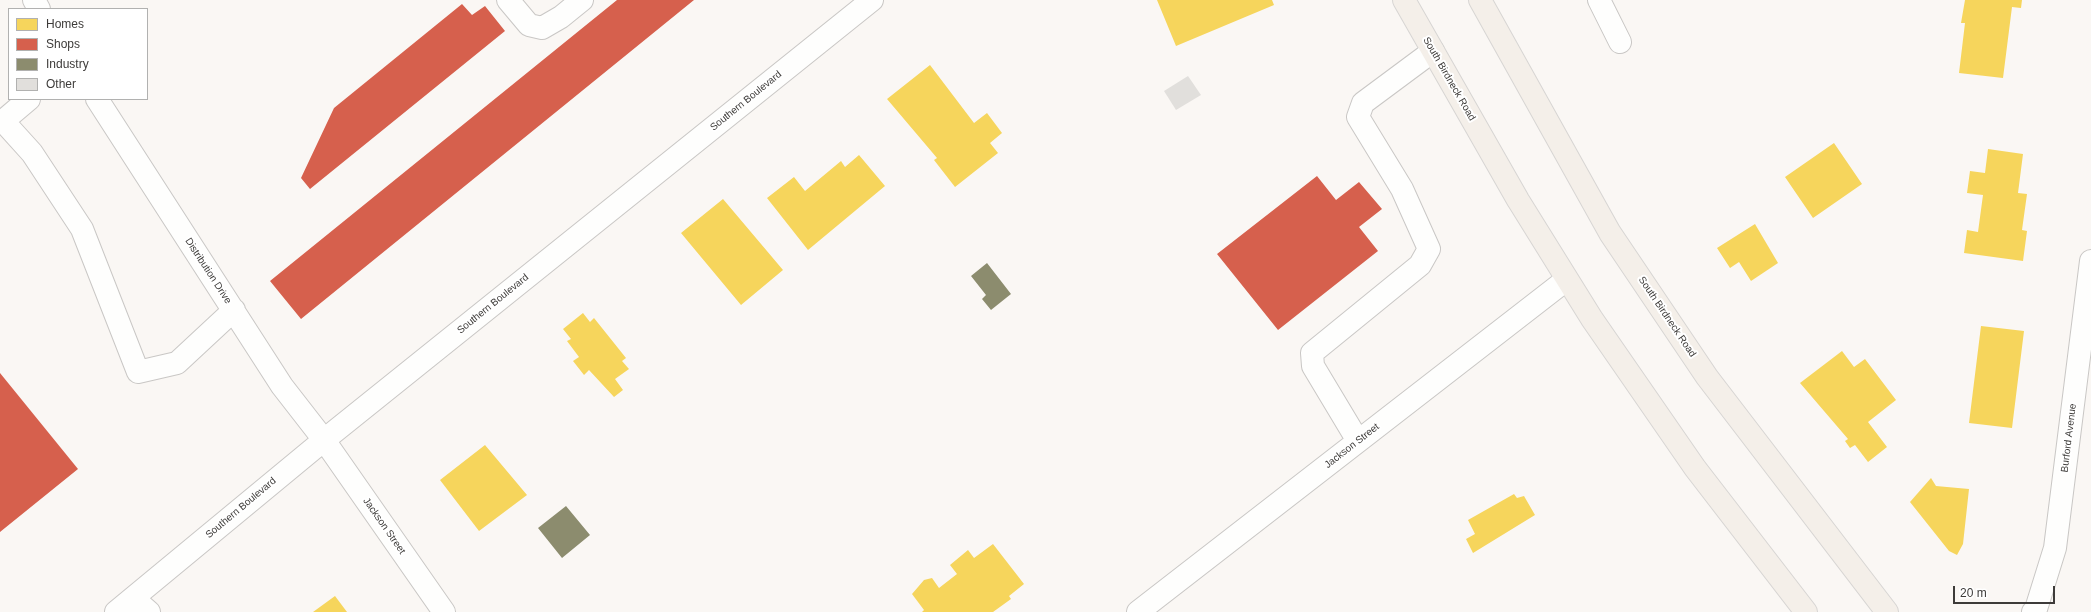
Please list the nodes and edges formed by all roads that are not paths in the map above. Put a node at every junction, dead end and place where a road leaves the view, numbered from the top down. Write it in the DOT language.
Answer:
graph roads {
  1 [pos="508,0"];
  2 [pos="582,0"];
  3 [pos="872,0"];
  4 [pos="1404,0"];
  5 [pos="1480,0"];
  6 [pos="1599,0"];
  7 [pos="1620,42"];
  8 [pos="1433,51"];
  9 [pos="28,100"];
  10 [pos="98,100"];
  11 [pos="2091,261"];
  12 [pos="1566,280"];
  13 [pos="234,310"];
  14 [pos="324,440"];
  15 [pos="1358,441"];
  16 [pos="133,598"];
  17 [pos="116,612"];
  18 [pos="149,612"];
  19 [pos="444,612"];
  20 [pos="1138,612"];
  21 [pos="1806,612"];
  22 [pos="1887,612"];
  23 [pos="2033,612"];
  1 -- 2 [label="street"];
  3 -- 14 [label="street, Southern Boulevard"];
  4 -- 8 [label="main road, South Birdneck Road"];
  5 -- 22 [label="main road, South Birdneck Road"];
  6 -- 7 [label="street"];
  8 -- 12 [label="main road, South Birdneck Road"];
  8 -- 15 [label="street"];
  9 -- 13 [label="street"];
  10 -- 13 [label="street, Distribution Drive"];
  11 -- 23 [label="street, Burford Avenue"];
  12 -- 15 [label="street, Jackson Street"];
  12 -- 21 [label="main road, South Birdneck Road"];
  13 -- 14 [label="street, Distribution Drive"];
  14 -- 16 [label="street, Southern Boulevard"];
  14 -- 19 [label="street, Jackson Street"];
  15 -- 20 [label="street, Jackson Street"];
  16 -- 17 [label="street, Southern Boulevard"];
  16 -- 18 [label="street"];
}
